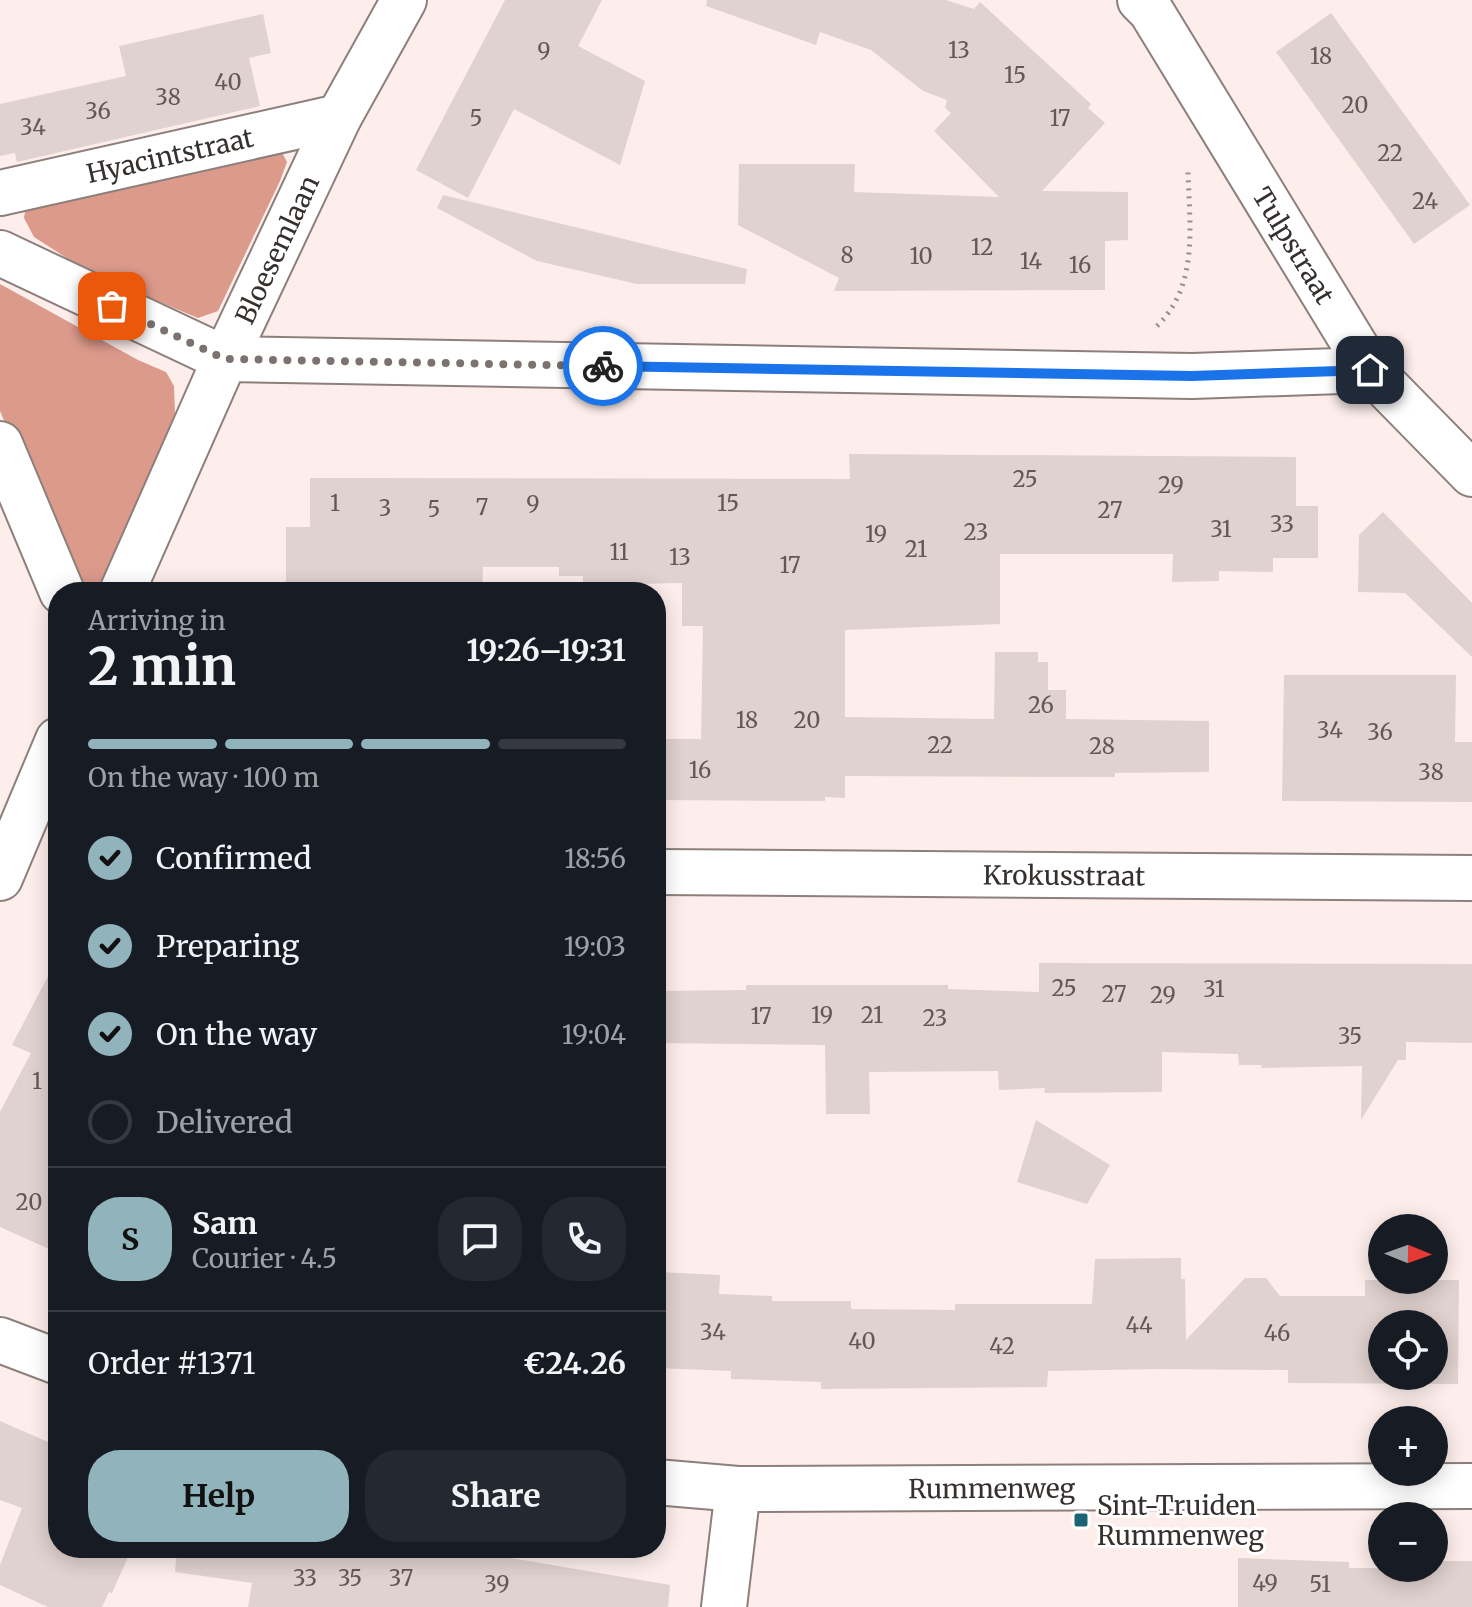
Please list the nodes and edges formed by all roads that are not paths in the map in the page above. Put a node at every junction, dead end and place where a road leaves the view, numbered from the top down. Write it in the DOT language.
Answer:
graph roads {
  1 [pos="404,0"];
  2 [pos="1140,0"];
  3 [pos="339,117"];
  4 [pos="0,193"];
  5 [pos="0,253"];
  6 [pos="225,359"];
  7 [pos="1370,370"];
  8 [pos="0,444"];
  9 [pos="1472,474"];
  10 [pos="58,582"];
  11 [pos="126,582"];
  12 [pos="48,764"];
  13 [pos="666,872"];
  14 [pos="0,878"];
  15 [pos="1472,878"];
  16 [pos="0,1340"];
  17 [pos="48,1358"];
  18 [pos="666,1483"];
  19 [pos="1472,1486"];
  20 [pos="738,1489"];
  21 [pos="724,1607"];
  1 -- 3 [label="street, Bloesemlaan"];
  2 -- 7 [label="street, Tulpstraat"];
  3 -- 4 [label="street, Hyacintstraat"];
  3 -- 6 [label="street, Bloesemlaan"];
  5 -- 6 [label="street"];
  6 -- 7 [label="street"];
  6 -- 11 [label="street, Bloesemlaan"];
  7 -- 9 [label="street, Tulpstraat"];
  8 -- 10 [label="street"];
  12 -- 14 [label="street"];
  13 -- 15 [label="street, Krokusstraat"];
  16 -- 17 [label="street"];
  18 -- 20 [label="street, Rummenweg"];
  19 -- 20 [label="street, Rummenweg"];
  20 -- 21 [label="street"];
}
